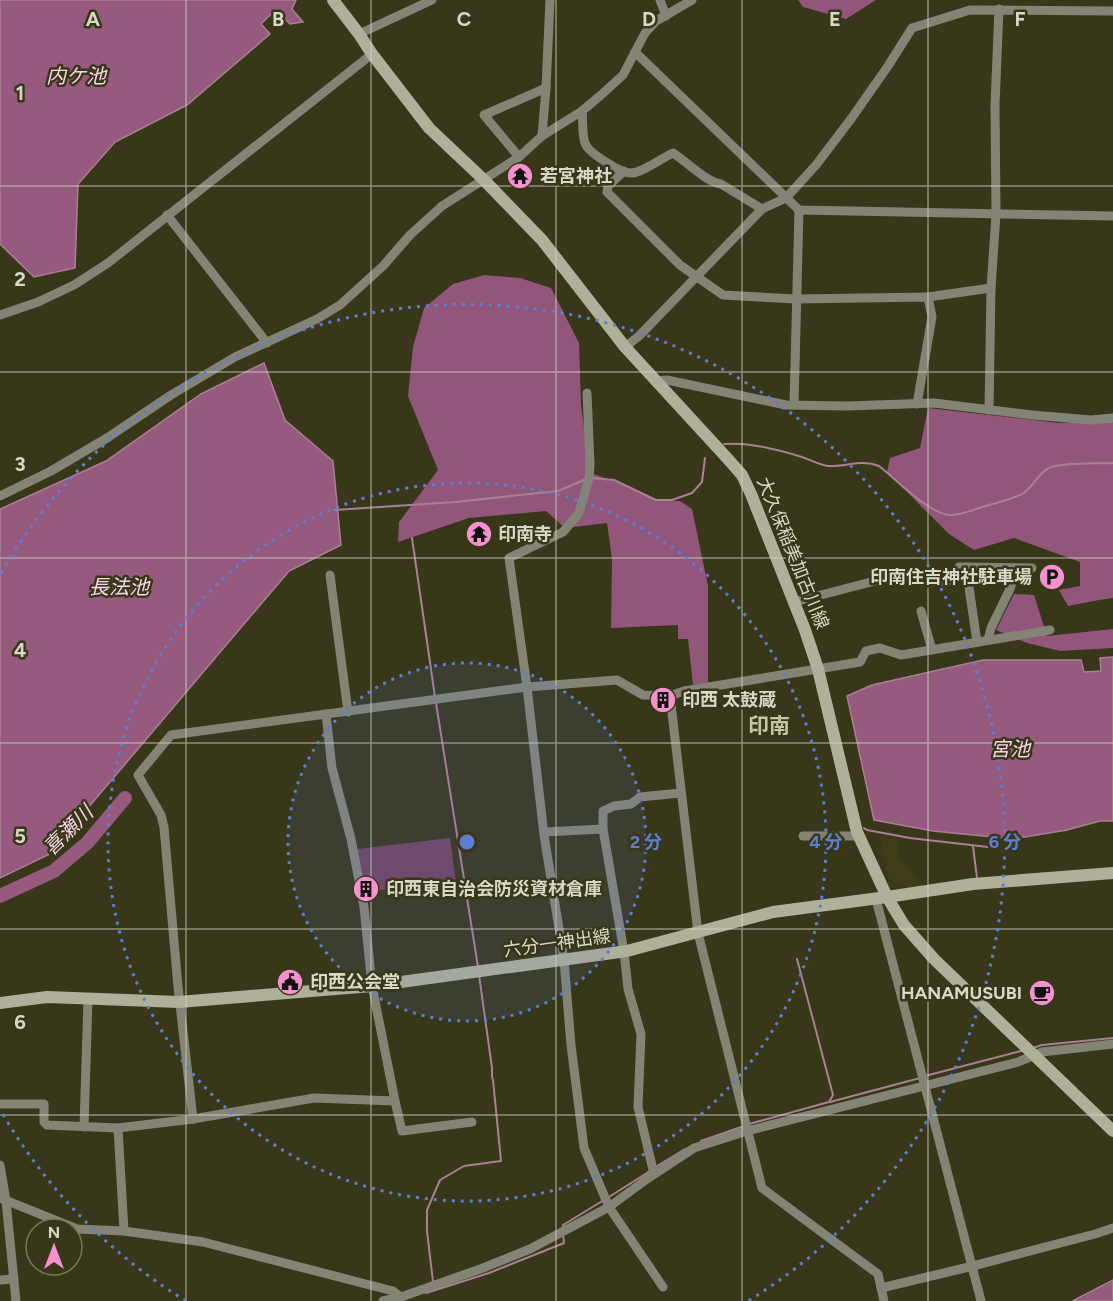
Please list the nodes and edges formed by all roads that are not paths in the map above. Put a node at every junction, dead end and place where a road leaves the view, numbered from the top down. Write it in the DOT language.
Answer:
graph roads {
  1 [pos="333,0"];
  2 [pos="432,0"];
  3 [pos="550,0"];
  4 [pos="660,0"];
  5 [pos="692,0"];
  6 [pos="999,9"];
  7 [pos="1113,11"];
  8 [pos="666,16"];
  9 [pos="359,34"];
  10 [pos="635,52"];
  11 [pos="372,54"];
  12 [pos="546,88"];
  13 [pos="582,111"];
  14 [pos="542,136"];
  15 [pos="519,157"];
  16 [pos="624,171"];
  17 [pos="483,178"];
  18 [pos="786,198"];
  19 [pos="762,209"];
  20 [pos="800,210"];
  21 [pos="996,214"];
  22 [pos="167,215"];
  23 [pos="1113,216"];
  24 [pos="696,277"];
  25 [pos="992,288"];
  26 [pos="928,297"];
  27 [pos="796,299"];
  28 [pos="0,315"];
  29 [pos="267,343"];
  30 [pos="625,347"];
  31 [pos="656,381"];
  32 [pos="587,393"];
  33 [pos="917,404"];
  34 [pos="794,405"];
  35 [pos="989,410"];
  36 [pos="1113,418"];
  37 [pos="0,496"];
  38 [pos="966,567"];
  39 [pos="1016,568"];
  40 [pos="1032,568"];
  41 [pos="330,575"];
  42 [pos="794,603"];
  43 [pos="921,611"];
  44 [pos="1050,630"];
  45 [pos="988,640"];
  46 [pos="977,642"];
  47 [pos="932,650"];
  48 [pos="818,669"];
  49 [pos="527,687"];
  50 [pos="670,696"];
  51 [pos="348,712"];
  52 [pos="326,714"];
  53 [pos="681,794"];
  54 [pos="603,829"];
  55 [pos="544,831"];
  56 [pos="803,836"];
  57 [pos="860,837"];
  58 [pos="1113,873"];
  59 [pos="881,898"];
  60 [pos="698,933"];
  61 [pos="624,952"];
  62 [pos="564,960"];
  63 [pos="372,986"];
  64 [pos="88,999"];
  65 [pos="179,1002"];
  66 [pos="0,1003"];
  67 [pos="1113,1044"];
  68 [pos="1034,1055"];
  69 [pos="925,1086"];
  70 [pos="395,1101"];
  71 [pos="0,1104"];
  72 [pos="193,1119"];
  73 [pos="472,1122"];
  74 [pos="84,1127"];
  75 [pos="118,1128"];
  76 [pos="747,1131"];
  77 [pos="1113,1131"];
  78 [pos="0,1165"];
  79 [pos="654,1174"];
  80 [pos="3,1199"];
  81 [pos="609,1207"];
  82 [pos="1113,1228"];
  83 [pos="124,1231"];
  84 [pos="973,1266"];
  85 [pos="14,1279"];
  86 [pos="0,1280"];
  87 [pos="663,1287"];
  88 [pos="881,1288"];
  89 [pos="401,1297"];
  90 [pos="16,1301"];
  91 [pos="383,1301"];
  92 [pos="884,1301"];
  93 [pos="981,1301"];
  1 -- 9 [label="main road, 大久保稲美加古川線"];
  2 -- 9 [label="street"];
  3 -- 12 [label="street"];
  4 -- 8 [label="street"];
  5 -- 8 [label="street"];
  6 -- 7 [label="street"];
  6 -- 18 [label="street"];
  6 -- 21 [label="street"];
  8 -- 10 [label="street"];
  9 -- 11 [label="main road, 大久保稲美加古川線"];
  10 -- 13 [label="street"];
  10 -- 18 [label="street"];
  11 -- 17 [label="main road, 大久保稲美加古川線"];
  11 -- 22 [label="street"];
  12 -- 14 [label="street"];
  12 -- 15 [label="street"];
  13 -- 14 [label="street"];
  13 -- 16 [label="street"];
  14 -- 15 [label="street"];
  15 -- 17 [label="street"];
  16 -- 19 [label="street"];
  16 -- 24 [label="street"];
  17 -- 29 [label="street"];
  17 -- 30 [label="main road, 大久保稲美加古川線"];
  18 -- 19 [label="street"];
  18 -- 20 [label="street"];
  19 -- 24 [label="street"];
  20 -- 21 [label="street"];
  20 -- 27 [label="street"];
  21 -- 23 [label="street"];
  21 -- 25 [label="street"];
  22 -- 28 [label="street"];
  22 -- 29 [label="street"];
  24 -- 27 [label="street"];
  24 -- 30 [label="street"];
  25 -- 26 [label="street"];
  25 -- 35 [label="street"];
  26 -- 27 [label="street"];
  26 -- 33 [label="street"];
  27 -- 34 [label="street"];
  29 -- 37 [label="street"];
  30 -- 31 [label="main road, 大久保稲美加古川線"];
  31 -- 34 [label="street"];
  31 -- 42 [label="main road, 大久保稲美加古川線"];
  32 -- 49 [label="street"];
  33 -- 34 [label="street"];
  33 -- 35 [label="street"];
  35 -- 36 [label="street"];
  38 -- 39 [label="street"];
  38 -- 42 [label="street"];
  38 -- 46 [label="street"];
  39 -- 40 [label="street"];
  39 -- 45 [label="street"];
  41 -- 51 [label="street"];
  42 -- 48 [label="main road, 大久保稲美加古川線"];
  43 -- 47 [label="street"];
  44 -- 45 [label="street"];
  45 -- 46 [label="street"];
  46 -- 47 [label="street"];
  47 -- 48 [label="street"];
  48 -- 50 [label="street"];
  48 -- 57 [label="main road, 大久保稲美加古川線"];
  49 -- 50 [label="street"];
  49 -- 51 [label="street"];
  49 -- 55 [label="street"];
  50 -- 53 [label="street"];
  51 -- 52 [label="street"];
  52 -- 63 [label="street"];
  52 -- 65 [label="street"];
  53 -- 54 [label="street"];
  53 -- 60 [label="street"];
  54 -- 55 [label="street"];
  54 -- 61 [label="street"];
  55 -- 62 [label="street"];
  56 -- 57 [label="street"];
  57 -- 59 [label="main road, 大久保稲美加古川線"];
  58 -- 59 [label="main road, 六分一神出線"];
  59 -- 60 [label="main road, 六分一神出線"];
  59 -- 68 [label="main road, 大久保稲美加古川線"];
  59 -- 69 [label="street"];
  60 -- 61 [label="main road, 六分一神出線"];
  60 -- 76 [label="street"];
  61 -- 62 [label="main road, 六分一神出線"];
  61 -- 79 [label="street"];
  62 -- 63 [label="main road, 六分一神出線"];
  62 -- 81 [label="street"];
  63 -- 65 [label="main road, 六分一神出線"];
  63 -- 70 [label="street"];
  64 -- 65 [label="main road, 六分一神出線"];
  64 -- 66 [label="main road, 六分一神出線"];
  64 -- 74 [label="street"];
  65 -- 72 [label="street"];
  67 -- 68 [label="street"];
  68 -- 69 [label="street"];
  68 -- 77 [label="main road, 大久保稲美加古川線"];
  69 -- 76 [label="street"];
  69 -- 84 [label="street"];
  70 -- 72 [label="street"];
  70 -- 73 [label="street"];
  71 -- 74 [label="street"];
  72 -- 75 [label="street"];
  74 -- 75 [label="street"];
  75 -- 83 [label="street"];
  76 -- 79 [label="street"];
  76 -- 88 [label="street"];
  78 -- 80 [label="street"];
  79 -- 81 [label="street"];
  80 -- 83 [label="street"];
  80 -- 85 [label="street"];
  81 -- 87 [label="street"];
  81 -- 89 [label="street"];
  82 -- 84 [label="street"];
  83 -- 89 [label="street"];
  84 -- 88 [label="street"];
  84 -- 93 [label="street"];
  85 -- 86 [label="street"];
  85 -- 90 [label="street"];
  88 -- 92 [label="street"];
  89 -- 91 [label="street"];
}
